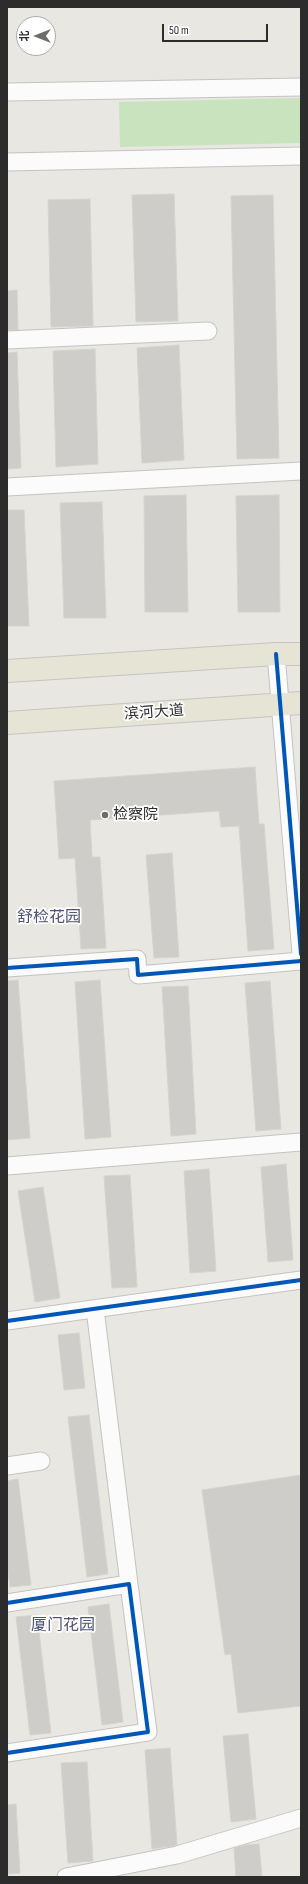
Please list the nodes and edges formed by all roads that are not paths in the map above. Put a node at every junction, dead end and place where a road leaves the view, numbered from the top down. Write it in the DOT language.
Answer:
graph roads {
  1 [pos="301,87"];
  2 [pos="7,92"];
  3 [pos="301,156"];
  4 [pos="7,162"];
  5 [pos="208,331"];
  6 [pos="7,340"];
  7 [pos="301,471"];
  8 [pos="7,487"];
  9 [pos="276,654"];
  10 [pos="301,654"];
  11 [pos="7,671"];
  12 [pos="291,704"];
  13 [pos="7,723"];
  14 [pos="301,954"];
  15 [pos="301,961"];
  16 [pos="7,968"];
  17 [pos="301,1142"];
  18 [pos="7,1166"];
  19 [pos="301,1280"];
  20 [pos="95,1309"];
  21 [pos="7,1321"];
  22 [pos="40,1461"];
  23 [pos="7,1466"];
  24 [pos="129,1584"];
  25 [pos="7,1603"];
  26 [pos="7,1753"];
  27 [pos="301,1818"];
  28 [pos="66,1877"];
  1 -- 2 [label="street"];
  3 -- 4 [label="street"];
  5 -- 6 [label="street"];
  7 -- 8 [label="street"];
  9 -- 10 [label="main road"];
  9 -- 11 [label="main road"];
  9 -- 12 [label="street"];
  12 -- 13 [label="main road, 滨河大道"];
  12 -- 14 [label="street"];
  15 -- 16 [label="street"];
  17 -- 18 [label="street"];
  19 -- 20 [label="street"];
  20 -- 21 [label="street"];
  20 -- 24 [label="street"];
  22 -- 23 [label="street"];
  24 -- 25 [label="street"];
  24 -- 26 [label="street"];
  27 -- 28 [label="street"];
}
